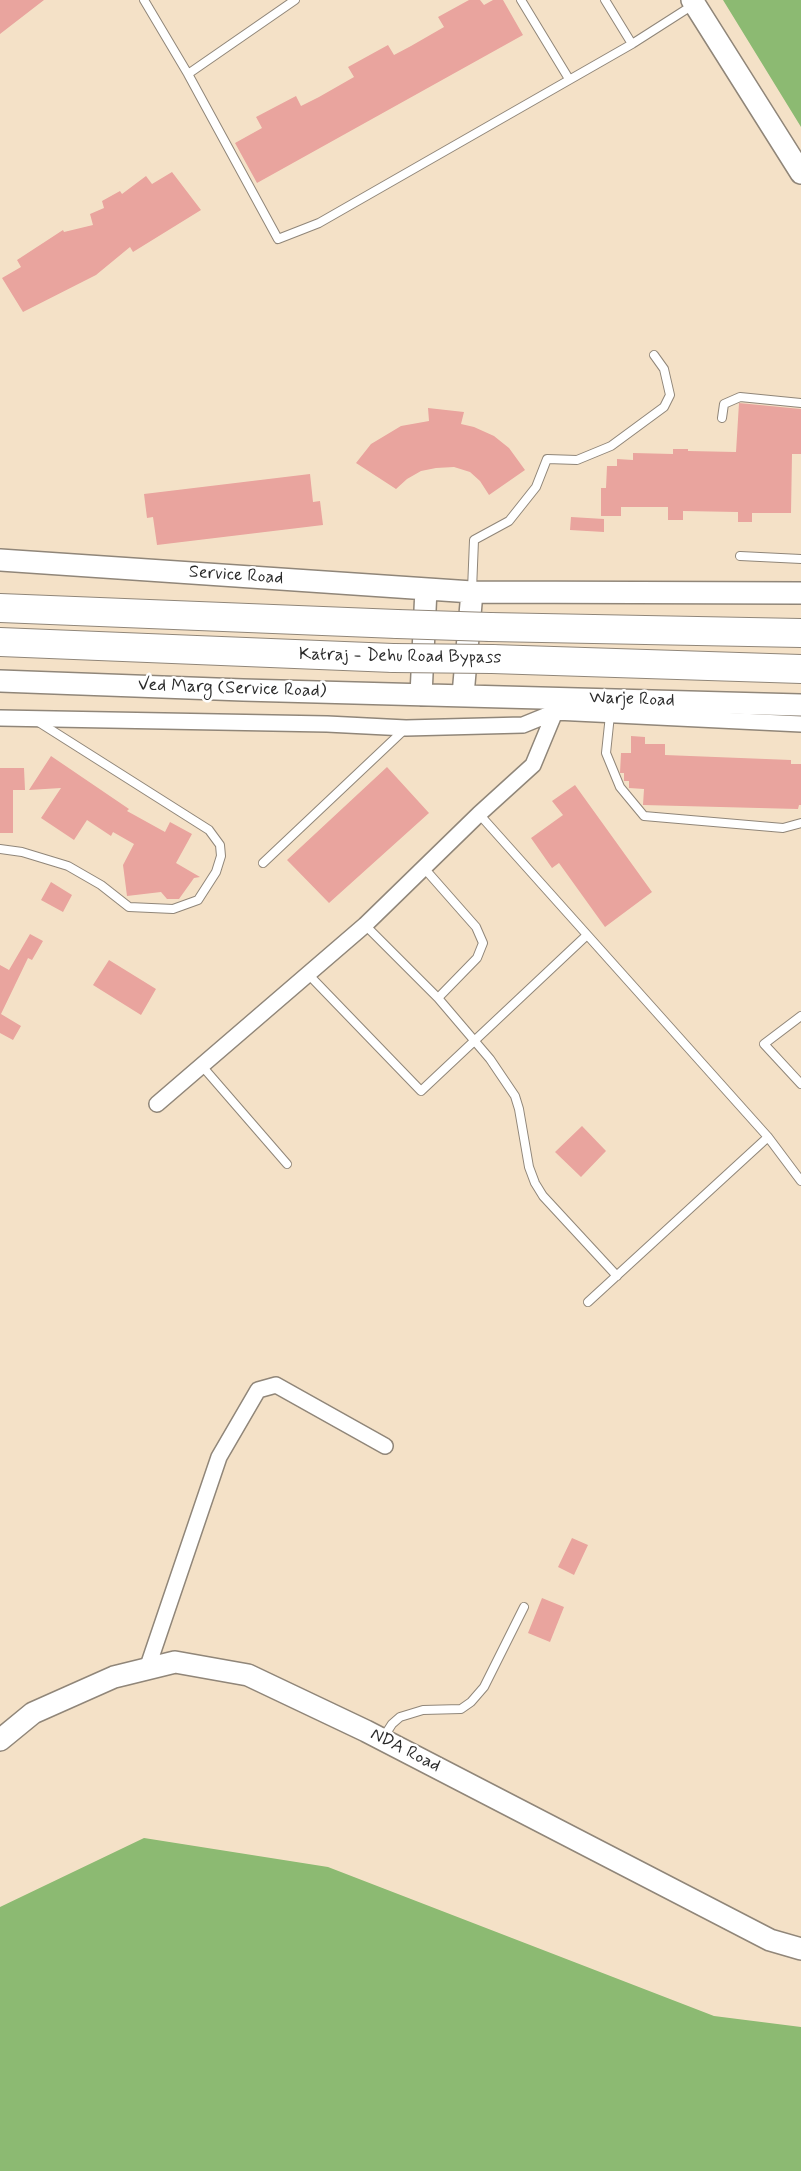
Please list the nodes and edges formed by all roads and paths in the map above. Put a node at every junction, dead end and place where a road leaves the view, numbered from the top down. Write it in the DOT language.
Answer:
graph roads {
  1 [pos="144,0"];
  2 [pos="295,0"];
  3 [pos="522,0"];
  4 [pos="605,0"];
  5 [pos="693,2"];
  6 [pos="632,44"];
  7 [pos="188,74"];
  8 [pos="569,79"];
  9 [pos="801,172"];
  10 [pos="654,355"];
  11 [pos="801,403"];
  12 [pos="722,418"];
  13 [pos="740,556"];
  14 [pos="801,559"];
  15 [pos="0,560"];
  16 [pos="426,589"];
  17 [pos="472,592"];
  18 [pos="801,593"];
  19 [pos="0,608"];
  20 [pos="801,633"];
  21 [pos="0,642"];
  22 [pos="801,669"];
  23 [pos="0,681"];
  24 [pos="421,694"];
  25 [pos="464,695"];
  26 [pos="560,705"];
  27 [pos="801,705"];
  28 [pos="610,715"];
  29 [pos="0,718"];
  30 [pos="34,718"];
  31 [pos="801,724"];
  32 [pos="406,728"];
  33 [pos="479,814"];
  34 [pos="801,823"];
  35 [pos="0,849"];
  36 [pos="263,863"];
  37 [pos="424,868"];
  38 [pos="365,925"];
  39 [pos="587,934"];
  40 [pos="308,974"];
  41 [pos="438,998"];
  42 [pos="801,1016"];
  43 [pos="476,1041"];
  44 [pos="202,1066"];
  45 [pos="801,1084"];
  46 [pos="157,1104"];
  47 [pos="768,1137"];
  48 [pos="287,1164"];
  49 [pos="801,1181"];
  50 [pos="617,1276"];
  51 [pos="588,1302"];
  52 [pos="385,1446"];
  53 [pos="524,1607"];
  54 [pos="147,1669"];
  55 [pos="0,1740"];
  56 [pos="382,1740"];
  57 [pos="801,1949"];
  1 -- 7 [label="lane"];
  2 -- 7 [label="lane"];
  3 -- 8 [label="lane"];
  4 -- 6 [label="lane"];
  5 -- 6 [label="lane"];
  5 -- 9 [label="street"];
  6 -- 8 [label="lane"];
  7 -- 8 [label="lane"];
  10 -- 17 [label="lane"];
  11 -- 12 [label="lane"];
  13 -- 14 [label="lane"];
  15 -- 16 [label="street, Service Road"];
  16 -- 17 [label="street, Service Road"];
  16 -- 24 [label="street"];
  17 -- 18 [label="street"];
  17 -- 25 [label="street"];
  19 -- 20 [label="highway, Katraj - Dehu Road Bypass, bridge"];
  21 -- 22 [label="highway, Katraj - Dehu Road Bypass, bridge"];
  23 -- 24 [label="street, Ved Marg (Service Road)"];
  24 -- 25 [label="street, Ved Marg (Service Road)"];
  25 -- 26 [label="street, Warje Road"];
  26 -- 27 [label="street, Warje Road"];
  26 -- 28 [label="street"];
  26 -- 32 [label="street"];
  26 -- 33 [label="street"];
  28 -- 31 [label="street"];
  28 -- 34 [label="lane"];
  29 -- 30 [label="street"];
  30 -- 32 [label="street"];
  30 -- 35 [label="lane"];
  32 -- 36 [label="lane"];
  33 -- 37 [label="street"];
  33 -- 39 [label="lane"];
  37 -- 38 [label="street"];
  37 -- 41 [label="lane"];
  38 -- 40 [label="street"];
  38 -- 41 [label="lane"];
  39 -- 43 [label="lane"];
  39 -- 47 [label="lane"];
  40 -- 43 [label="lane"];
  40 -- 44 [label="street"];
  41 -- 43 [label="lane"];
  42 -- 45 [label="lane"];
  43 -- 50 [label="lane"];
  44 -- 46 [label="street"];
  44 -- 48 [label="lane"];
  47 -- 49 [label="lane"];
  47 -- 50 [label="lane"];
  50 -- 51 [label="lane"];
  52 -- 54 [label="street"];
  53 -- 56 [label="lane"];
  54 -- 55 [label="street, NDA Road"];
  54 -- 56 [label="street, NDA Road"];
  56 -- 57 [label="street, NDA Road"];
}
